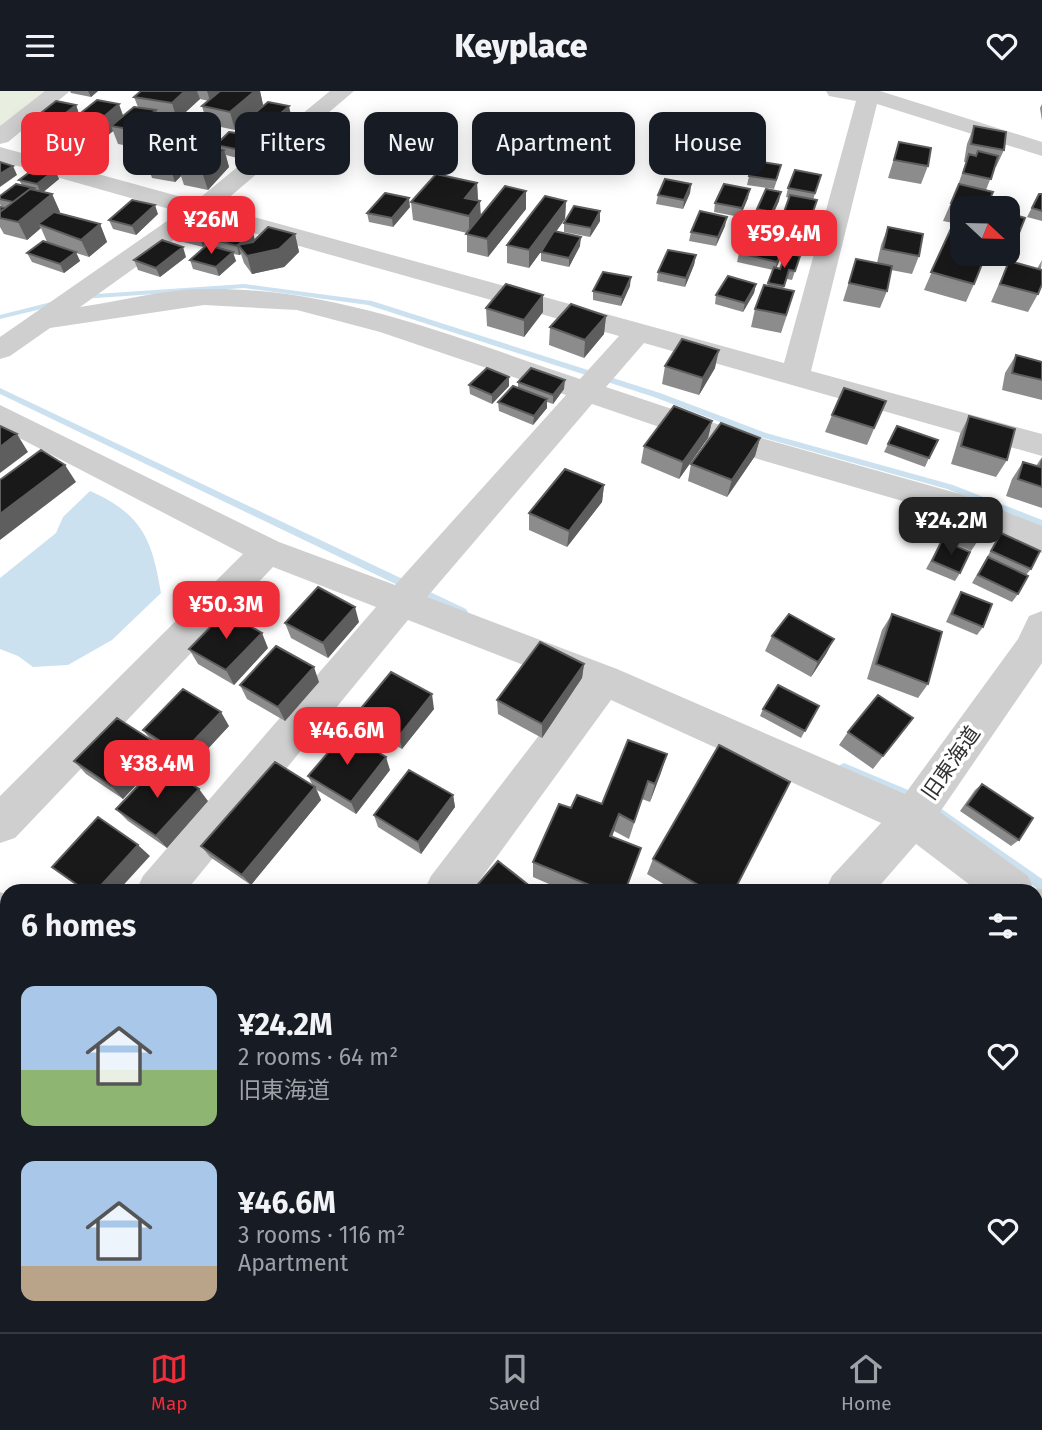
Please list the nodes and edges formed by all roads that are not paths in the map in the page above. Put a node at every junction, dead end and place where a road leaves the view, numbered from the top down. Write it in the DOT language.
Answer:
graph roads {
  1 [pos="59,91"];
  2 [pos="343,91"];
  3 [pos="837,91"];
  4 [pos="868,93"];
  5 [pos="0,137"];
  6 [pos="1042,149"];
  7 [pos="0,154"];
  8 [pos="201,209"];
  9 [pos="41,321"];
  10 [pos="637,333"];
  11 [pos="0,350"];
  12 [pos="794,377"];
  13 [pos="585,392"];
  14 [pos="0,415"];
  15 [pos="1042,445"];
  16 [pos="1042,540"];
  17 [pos="267,551"];
  18 [pos="401,603"];
  19 [pos="1042,626"];
  20 [pos="604,680"];
  21 [pos="913,817"];
  22 [pos="0,824"];
  23 [pos="164,884"];
  24 [pos="451,884"];
  25 [pos="853,884"];
  26 [pos="1004,884"];
  1 -- 5 [label="street"];
  2 -- 8 [label="street"];
  3 -- 4 [label="street"];
  4 -- 6 [label="street"];
  4 -- 12 [label="street"];
  7 -- 8 [label="street"];
  8 -- 9 [label="street"];
  8 -- 10 [label="street"];
  9 -- 11 [label="street"];
  9 -- 13 [label="street"];
  10 -- 12 [label="street"];
  10 -- 13 [label="street"];
  12 -- 15 [label="street"];
  13 -- 16 [label="street"];
  13 -- 18 [label="street"];
  14 -- 17 [label="street"];
  17 -- 18 [label="street"];
  17 -- 22 [label="street"];
  18 -- 20 [label="street"];
  18 -- 23 [label="street"];
  19 -- 21 [label="street, 旧東海道"];
  20 -- 21 [label="street"];
  20 -- 24 [label="street"];
  21 -- 25 [label="street, 旧東海道"];
  21 -- 26 [label="street"];
}
